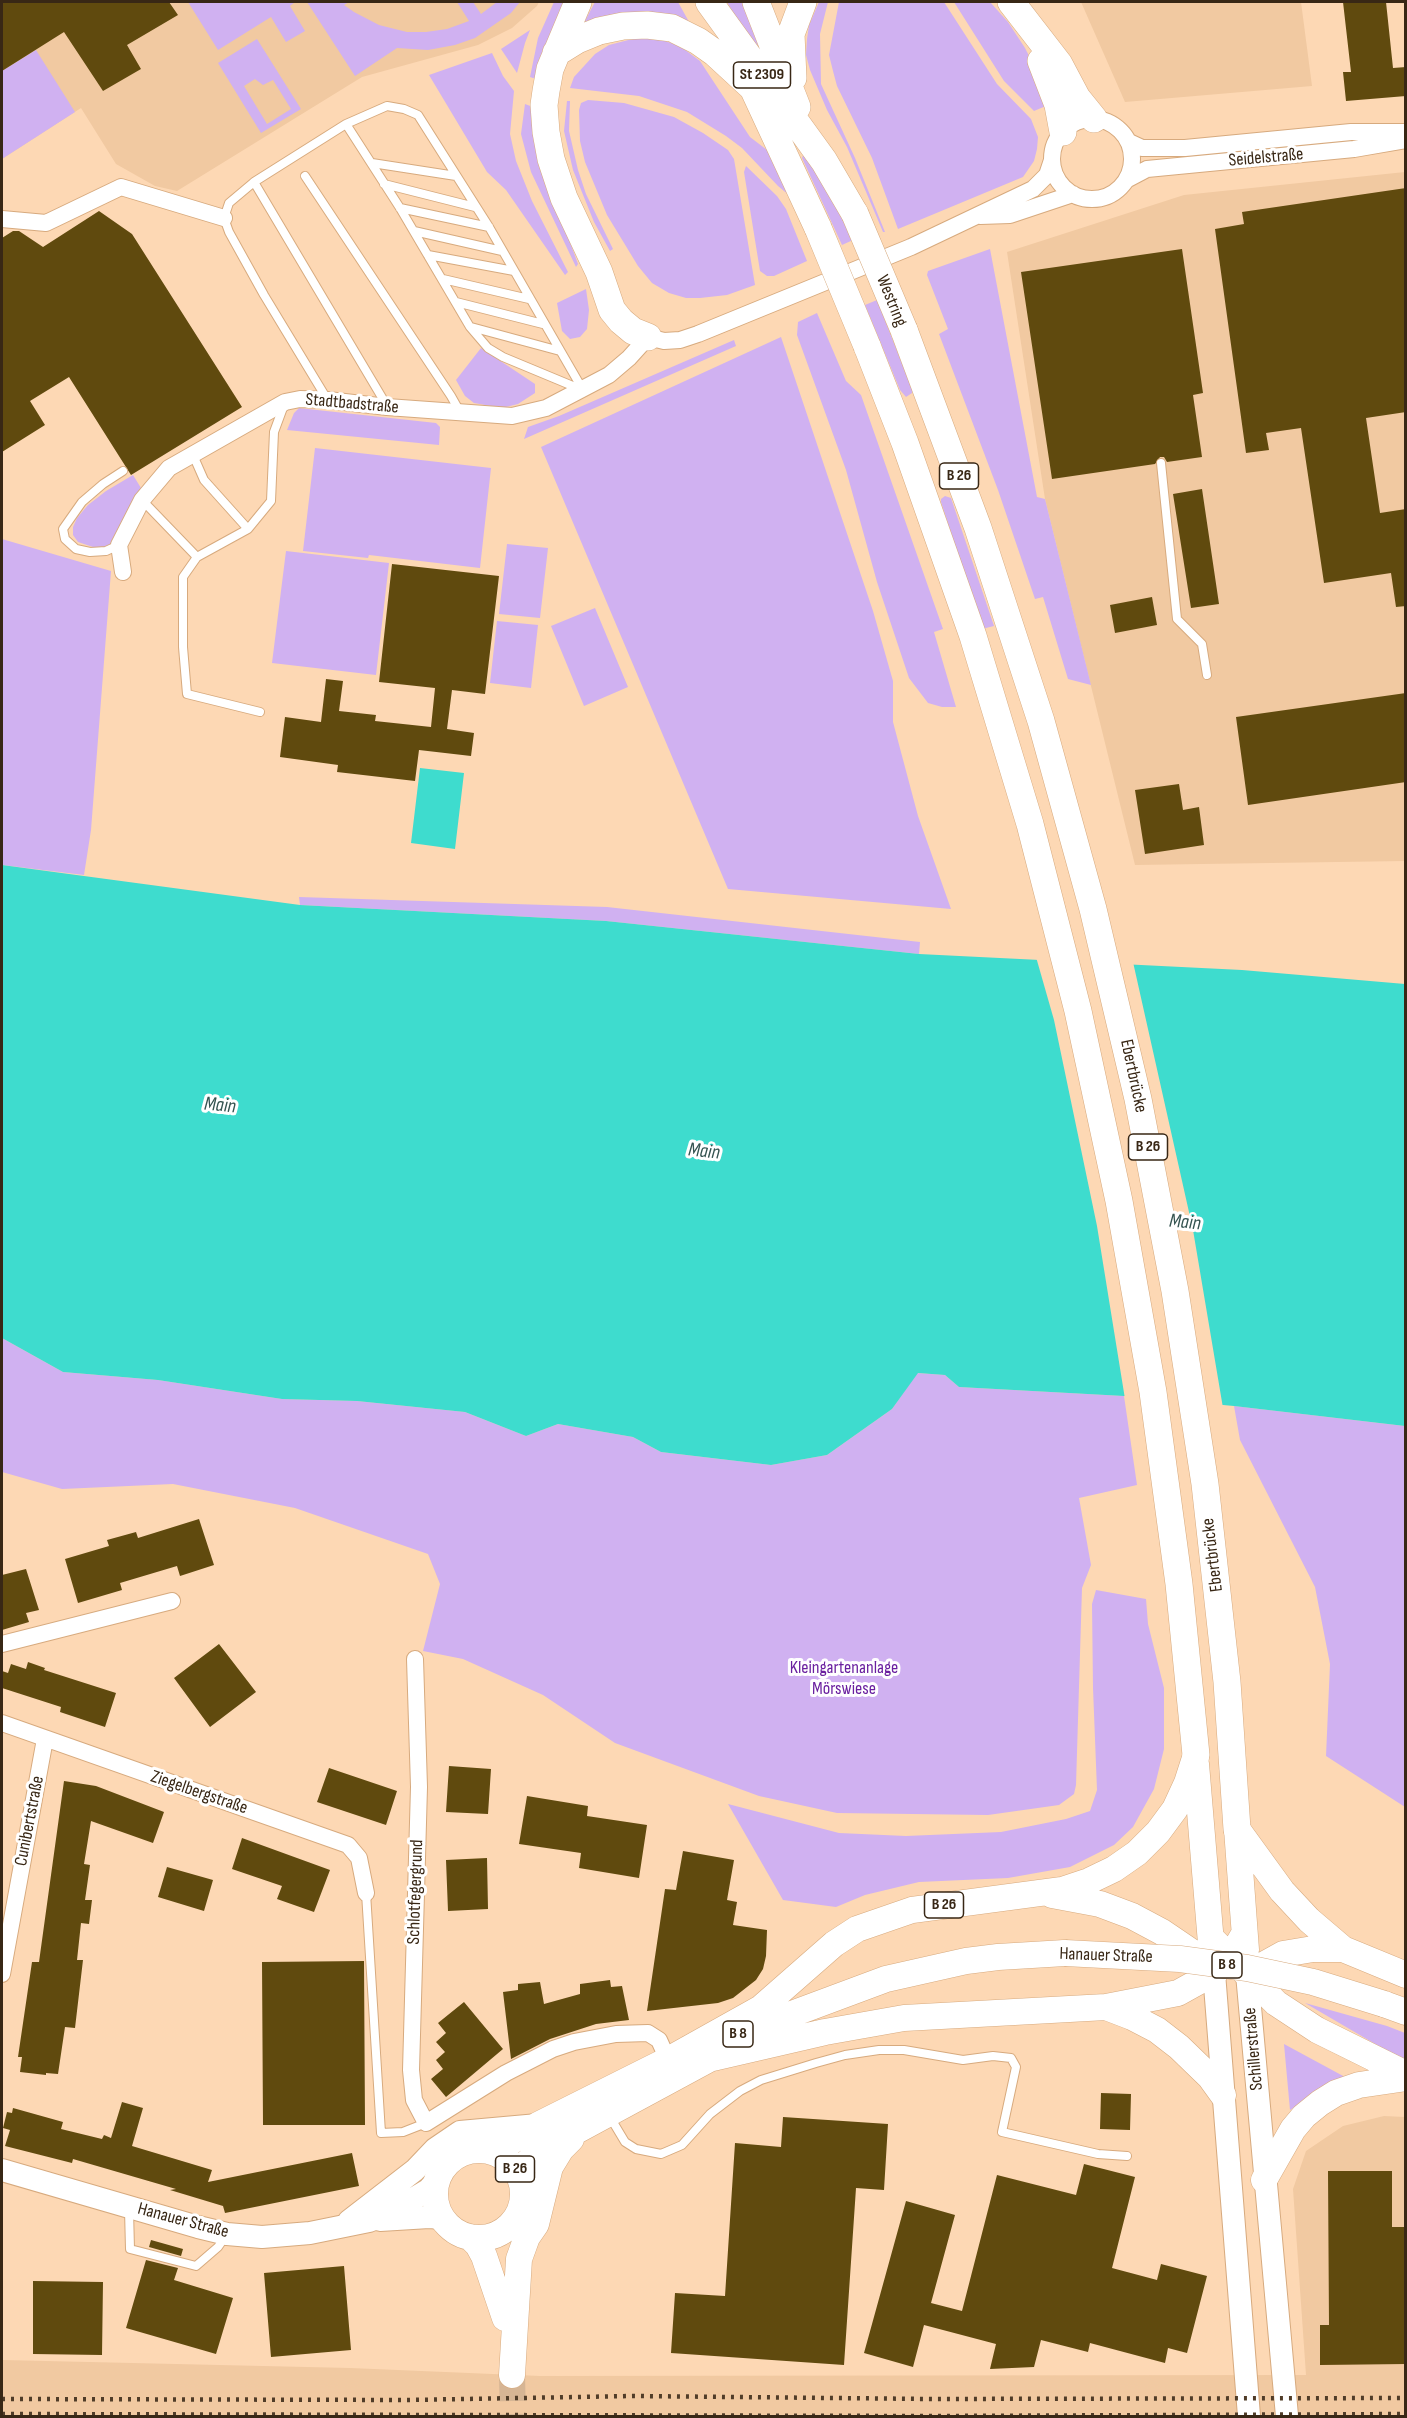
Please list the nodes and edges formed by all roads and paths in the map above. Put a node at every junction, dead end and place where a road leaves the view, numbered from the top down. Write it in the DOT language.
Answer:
graph roads {
  1 [pos="578,2"];
  2 [pos="803,2"];
  3 [pos="1011,2"];
  4 [pos="711,4"];
  5 [pos="759,9"];
  6 [pos="1029,26"];
  7 [pos="556,53"];
  8 [pos="753,88"];
  9 [pos="796,103"];
  10 [pos="1094,119"];
  11 [pos="346,124"];
  12 [pos="1063,132"];
  13 [pos="1406,132"];
  14 [pos="1406,140"];
  15 [pos="810,142"];
  16 [pos="1129,142"];
  17 [pos="1052,160"];
  18 [pos="372,163"];
  19 [pos="305,176"];
  20 [pos="456,176"];
  21 [pos="1128,179"];
  22 [pos="254,182"];
  23 [pos="384,184"];
  24 [pos="1073,195"];
  25 [pos="475,207"];
  26 [pos="400,208"];
  27 [pos="976,217"];
  28 [pos="224,218"];
  29 [pos="2,219"];
  30 [pos="489,227"];
  31 [pos="414,231"];
  32 [pos="502,251"];
  33 [pos="429,255"];
  34 [pos="514,271"];
  35 [pos="443,279"];
  36 [pos="529,299"];
  37 [pos="456,302"];
  38 [pos="543,324"];
  39 [pos="470,327"];
  40 [pos="648,337"];
  41 [pos="560,351"];
  42 [pos="583,390"];
  43 [pos="328,400"];
  44 [pos="285,402"];
  45 [pos="387,407"];
  46 [pos="460,413"];
  47 [pos="193,455"];
  48 [pos="1161,463"];
  49 [pos="123,471"];
  50 [pos="142,500"];
  51 [pos="248,530"];
  52 [pos="119,545"];
  53 [pos="197,557"];
  54 [pos="123,572"];
  55 [pos="1009,624"];
  56 [pos="973,636"];
  57 [pos="1207,675"];
  58 [pos="260,712"];
  59 [pos="172,1601"];
  60 [pos="2,1644"];
  61 [pos="415,1659"];
  62 [pos="1227,1682"];
  63 [pos="1188,1684"];
  64 [pos="2,1724"];
  65 [pos="45,1739"];
  66 [pos="1196,1755"];
  67 [pos="1237,1829"];
  68 [pos="366,1893"];
  69 [pos="1033,1893"];
  70 [pos="1342,1949"];
  71 [pos="2,1974"];
  72 [pos="1231,1974"];
  73 [pos="1406,1975"];
  74 [pos="1106,2007"];
  75 [pos="808,2008"];
  76 [pos="1395,2008"];
  77 [pos="708,2059"];
  78 [pos="668,2060"];
  79 [pos="1406,2076"];
  80 [pos="1223,2095"];
  81 [pos="609,2114"];
  82 [pos="426,2123"];
  83 [pos="538,2125"];
  84 [pos="584,2126"];
  85 [pos="488,2150"];
  86 [pos="1127,2156"];
  87 [pos="2,2170"];
  88 [pos="518,2173"];
  89 [pos="1264,2180"];
  90 [pos="436,2181"];
  91 [pos="129,2206"];
  92 [pos="442,2218"];
  93 [pos="369,2221"];
  94 [pos="341,2228"];
  95 [pos="506,2228"];
  96 [pos="227,2234"];
  97 [pos="470,2237"];
  98 [pos="506,2318"];
  99 [pos="1249,2416"];
  100 [pos="1287,2416"];
  1 -- 7 [label="highway"];
  2 -- 9 [label="highway"];
  3 -- 6 [label="highway"];
  4 -- 8 [label="highway, Westring / B 26"];
  4 -- 15 [label="highway, Westring / St 2309"];
  5 -- 9 [label="highway, St 2309"];
  6 -- 10 [label="highway"];
  6 -- 12 [label="highway"];
  7 -- 8 [label="highway"];
  7 -- 40 [label="highway"];
  8 -- 56 [label="highway, Westring / B 26, bridge"];
  9 -- 15 [label="highway, B 26"];
  10 -- 12 [label="street"];
  10 -- 16 [label="street"];
  11 -- 18 [label="lane"];
  11 -- 20 [label="lane"];
  11 -- 22 [label="lane"];
  12 -- 17 [label="street"];
  13 -- 16 [label="street, Seidelstraße"];
  14 -- 21 [label="street, Seidelstraße"];
  15 -- 55 [label="highway, Westring / B 26, bridge"];
  16 -- 21 [label="street"];
  17 -- 24 [label="street"];
  17 -- 27 [label="street"];
  18 -- 20 [label="lane"];
  18 -- 23 [label="lane"];
  19 -- 46 [label="lane"];
  20 -- 25 [label="lane"];
  21 -- 24 [label="street"];
  22 -- 28 [label="lane"];
  22 -- 45 [label="lane"];
  23 -- 25 [label="lane"];
  23 -- 26 [label="lane"];
  24 -- 27 [label="street"];
  25 -- 30 [label="lane"];
  26 -- 30 [label="lane"];
  26 -- 31 [label="lane"];
  27 -- 40 [label="street"];
  28 -- 29 [label="street"];
  28 -- 43 [label="lane"];
  30 -- 32 [label="lane"];
  31 -- 32 [label="lane"];
  31 -- 33 [label="lane"];
  32 -- 34 [label="lane"];
  33 -- 34 [label="lane"];
  33 -- 35 [label="lane"];
  34 -- 36 [label="lane"];
  35 -- 36 [label="lane"];
  35 -- 37 [label="lane"];
  36 -- 38 [label="lane"];
  37 -- 38 [label="lane"];
  37 -- 39 [label="lane"];
  38 -- 41 [label="lane"];
  39 -- 41 [label="lane"];
  39 -- 42 [label="lane"];
  40 -- 42 [label="street, Stadtbadstraße"];
  41 -- 42 [label="lane"];
  42 -- 46 [label="street, Stadtbadstraße"];
  43 -- 44 [label="street, Stadtbadstraße"];
  43 -- 45 [label="street, Stadtbadstraße"];
  44 -- 47 [label="street, Stadtbadstraße"];
  44 -- 51 [label="lane"];
  45 -- 46 [label="street, Stadtbadstraße"];
  47 -- 50 [label="street, Stadtbadstraße"];
  47 -- 51 [label="lane"];
  48 -- 57 [label="lane"];
  49 -- 52 [label="lane"];
  50 -- 52 [label="street, Stadtbadstraße"];
  50 -- 53 [label="lane"];
  51 -- 53 [label="lane"];
  52 -- 54 [label="street"];
  53 -- 58 [label="lane"];
  55 -- 62 [label="highway, Ebertbrücke / B 26"];
  56 -- 63 [label="highway, Ebertbrücke / B 26"];
  59 -- 60 [label="street"];
  61 -- 82 [label="street, Schlotfegergrund"];
  62 -- 67 [label="highway, Schillerstraße / B 26"];
  63 -- 66 [label="highway, Schillerstraße / B 26"];
  64 -- 65 [label="street, Ziegelbergstraße"];
  65 -- 68 [label="street, Ziegelbergstraße"];
  65 -- 71 [label="street, Cunibertstraße"];
  66 -- 69 [label="main road"];
  66 -- 72 [label="main road, Schillerstraße"];
  67 -- 70 [label="main road"];
  67 -- 72 [label="main road, Schillerstraße"];
  68 -- 82 [label="lane"];
  69 -- 72 [label="main road"];
  69 -- 78 [label="main road, B 26"];
  70 -- 72 [label="main road"];
  70 -- 73 [label="main road"];
  72 -- 74 [label="main road"];
  72 -- 79 [label="main road"];
  72 -- 80 [label="main road, Schillerstraße"];
  72 -- 89 [label="main road, Schillerstraße"];
  74 -- 77 [label="main road"];
  74 -- 80 [label="main road"];
  75 -- 76 [label="main road, Hanauer Straße / B 8, bridge"];
  75 -- 77 [label="main road, Hanauer Straße / B 8"];
  75 -- 78 [label="main road, Hanauer Straße / B 8"];
  77 -- 81 [label="main road, Hanauer Straße / B 26"];
  78 -- 82 [label="street"];
  78 -- 83 [label="main road, Hanauer Straße / B 26"];
  79 -- 89 [label="main road"];
  80 -- 99 [label="main road, Schillerstraße"];
  81 -- 84 [label="main road, Hanauer Straße / B 26"];
  81 -- 86 [label="lane"];
  83 -- 85 [label="main road, Hanauer Straße / B 26"];
  83 -- 94 [label="main road, B 26"];
  84 -- 88 [label="main road, Hanauer Straße / B 26"];
  84 -- 98 [label="main road"];
  85 -- 88 [label="main road, B 26"];
  85 -- 90 [label="main road, B 26"];
  87 -- 91 [label="main road, Hanauer Straße / B 26"];
  88 -- 95 [label="main road, B 26"];
  89 -- 100 [label="main road, Schillerstraße"];
  90 -- 92 [label="main road"];
  90 -- 93 [label="main road, Hanauer Straße / B 26"];
  91 -- 96 [label="main road, Hanauer Straße / B 26"];
  91 -- 96 [label="lane"];
  92 -- 93 [label="main road, Hanauer Straße / B 26"];
  92 -- 97 [label="main road"];
  93 -- 94 [label="main road, Hanauer Straße / B 26"];
  94 -- 96 [label="main road, Hanauer Straße / B 26"];
  95 -- 97 [label="main road"];
  95 -- 98 [label="main road"];
  97 -- 98 [label="main road"];
}
